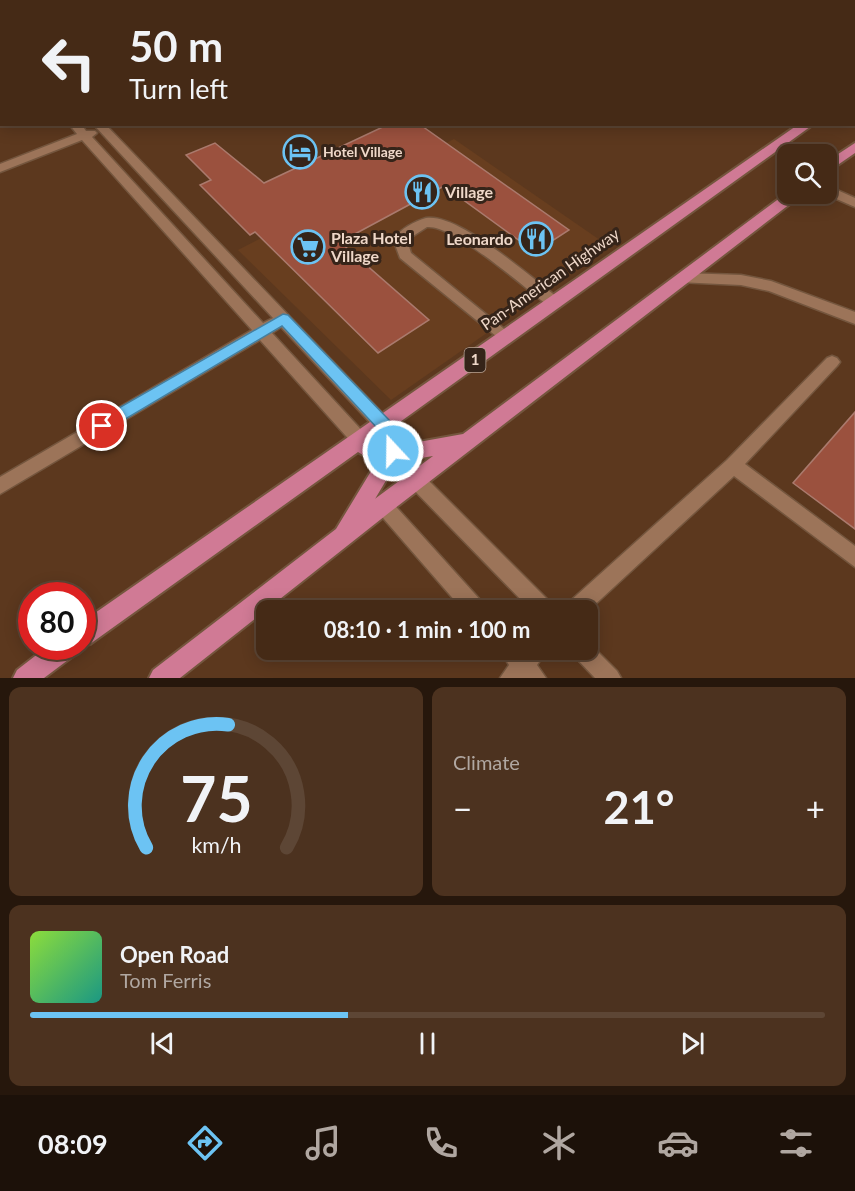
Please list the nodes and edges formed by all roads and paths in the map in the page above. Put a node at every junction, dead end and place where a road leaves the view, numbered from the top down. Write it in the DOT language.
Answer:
graph roads {
  1 [pos="805,126"];
  2 [pos="100,127"];
  3 [pos="79,130"];
  4 [pos="855,147"];
  5 [pos="837,161"];
  6 [pos="0,168"];
  7 [pos="837,194"];
  8 [pos="855,203"];
  9 [pos="781,204"];
  10 [pos="682,278"];
  11 [pos="555,303"];
  12 [pos="855,318"];
  13 [pos="283,319"];
  14 [pos="262,331"];
  15 [pos="507,338"];
  16 [pos="832,362"];
  17 [pos="383,425"];
  18 [pos="360,440"];
  19 [pos="467,441"];
  20 [pos="391,456"];
  21 [pos="733,465"];
  22 [pos="416,480"];
  23 [pos="0,484"];
  24 [pos="383,505"];
  25 [pos="341,537"];
  26 [pos="855,558"];
  27 [pos="467,600"];
  28 [pos="534,600"];
  29 [pos="586,600"];
  30 [pos="96,626"];
  31 [pos="49,660"];
  32 [pos="592,660"];
  33 [pos="25,678"];
  34 [pos="161,678"];
  35 [pos="610,678"];
  1 -- 11 [label="highway, Pan-American Highway / 1"];
  2 -- 3 [label="street"];
  2 -- 13 [label="street"];
  3 -- 6 [label="street"];
  3 -- 14 [label="street"];
  4 -- 5 [label="highway"];
  7 -- 8 [label="street"];
  9 -- 10 [label="highway"];
  10 -- 12 [label="street"];
  10 -- 19 [label="highway"];
  11 -- 15 [label="highway, Pan-American Highway / 1"];
  11 -- 15 [label="street"];
  13 -- 14 [label="street"];
  13 -- 17 [label="street"];
  14 -- 18 [label="street"];
  14 -- 23 [label="street"];
  15 -- 17 [label="highway, Pan-American Highway / 1"];
  16 -- 21 [label="street"];
  17 -- 18 [label="highway, Pan-American Highway / 1"];
  17 -- 20 [label="highway"];
  18 -- 20 [label="highway"];
  18 -- 30 [label="highway, Pan-American Highway / 1"];
  19 -- 20 [label="highway"];
  19 -- 22 [label="highway"];
  20 -- 25 [label="highway"];
  21 -- 26 [label="street"];
  21 -- 29 [label="street"];
  22 -- 24 [label="highway"];
  22 -- 28 [label="street"];
  24 -- 25 [label="highway"];
  24 -- 27 [label="street"];
  25 -- 34 [label="highway"];
  31 -- 33 [label="highway"];
  32 -- 35 [label="street"];
}
